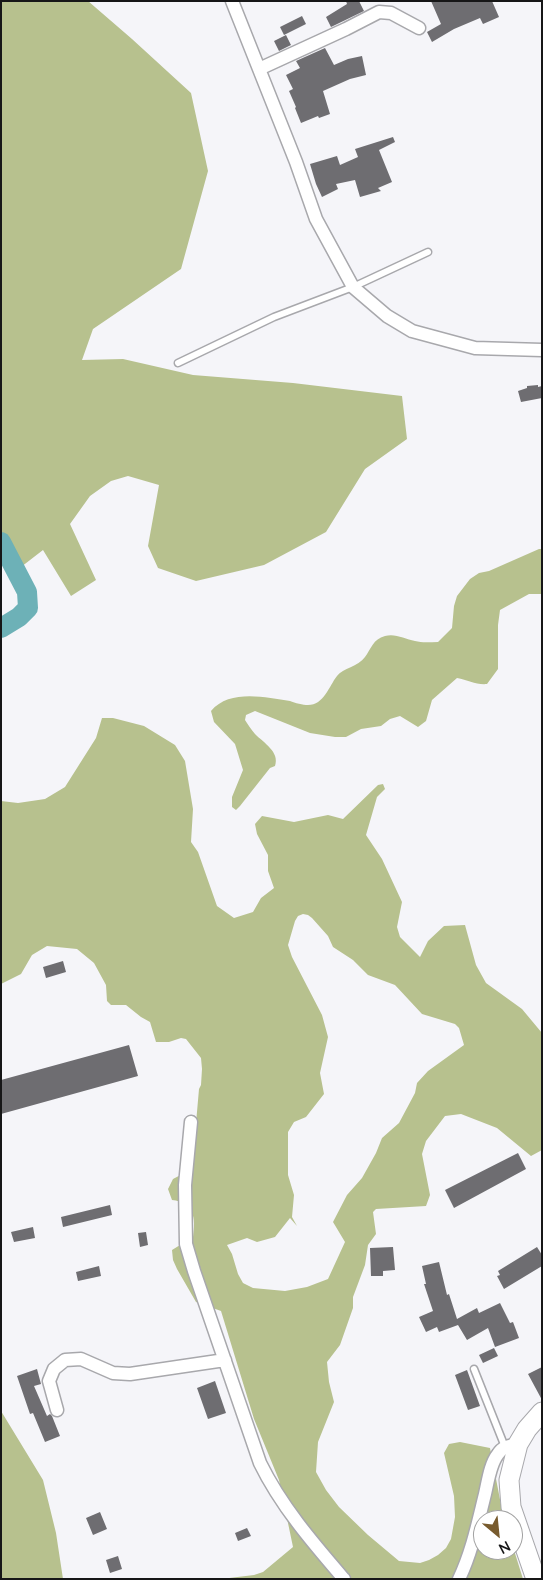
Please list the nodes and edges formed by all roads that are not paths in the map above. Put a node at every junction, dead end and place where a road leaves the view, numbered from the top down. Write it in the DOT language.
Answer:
graph roads {
  1 [pos="232,1"];
  2 [pos="419,28"];
  3 [pos="259,69"];
  4 [pos="428,252"];
  5 [pos="353,287"];
  6 [pos="542,350"];
  7 [pos="178,363"];
  8 [pos="191,1122"];
  9 [pos="225,1360"];
  10 [pos="474,1369"];
  11 [pos="57,1410"];
  12 [pos="542,1412"];
  13 [pos="512,1446"];
  14 [pos="344,1579"];
  15 [pos="459,1579"];
  16 [pos="536,1579"];
  1 -- 3 [label="street"];
  2 -- 3 [label="street"];
  3 -- 5 [label="street"];
  4 -- 5 [label="lane"];
  5 -- 6 [label="street"];
  5 -- 7 [label="lane"];
  8 -- 9 [label="street"];
  9 -- 11 [label="street"];
  9 -- 14 [label="street"];
  10 -- 13 [label="lane"];
  12 -- 13 [label="main road"];
  13 -- 15 [label="street"];
  13 -- 16 [label="main road"];
}
